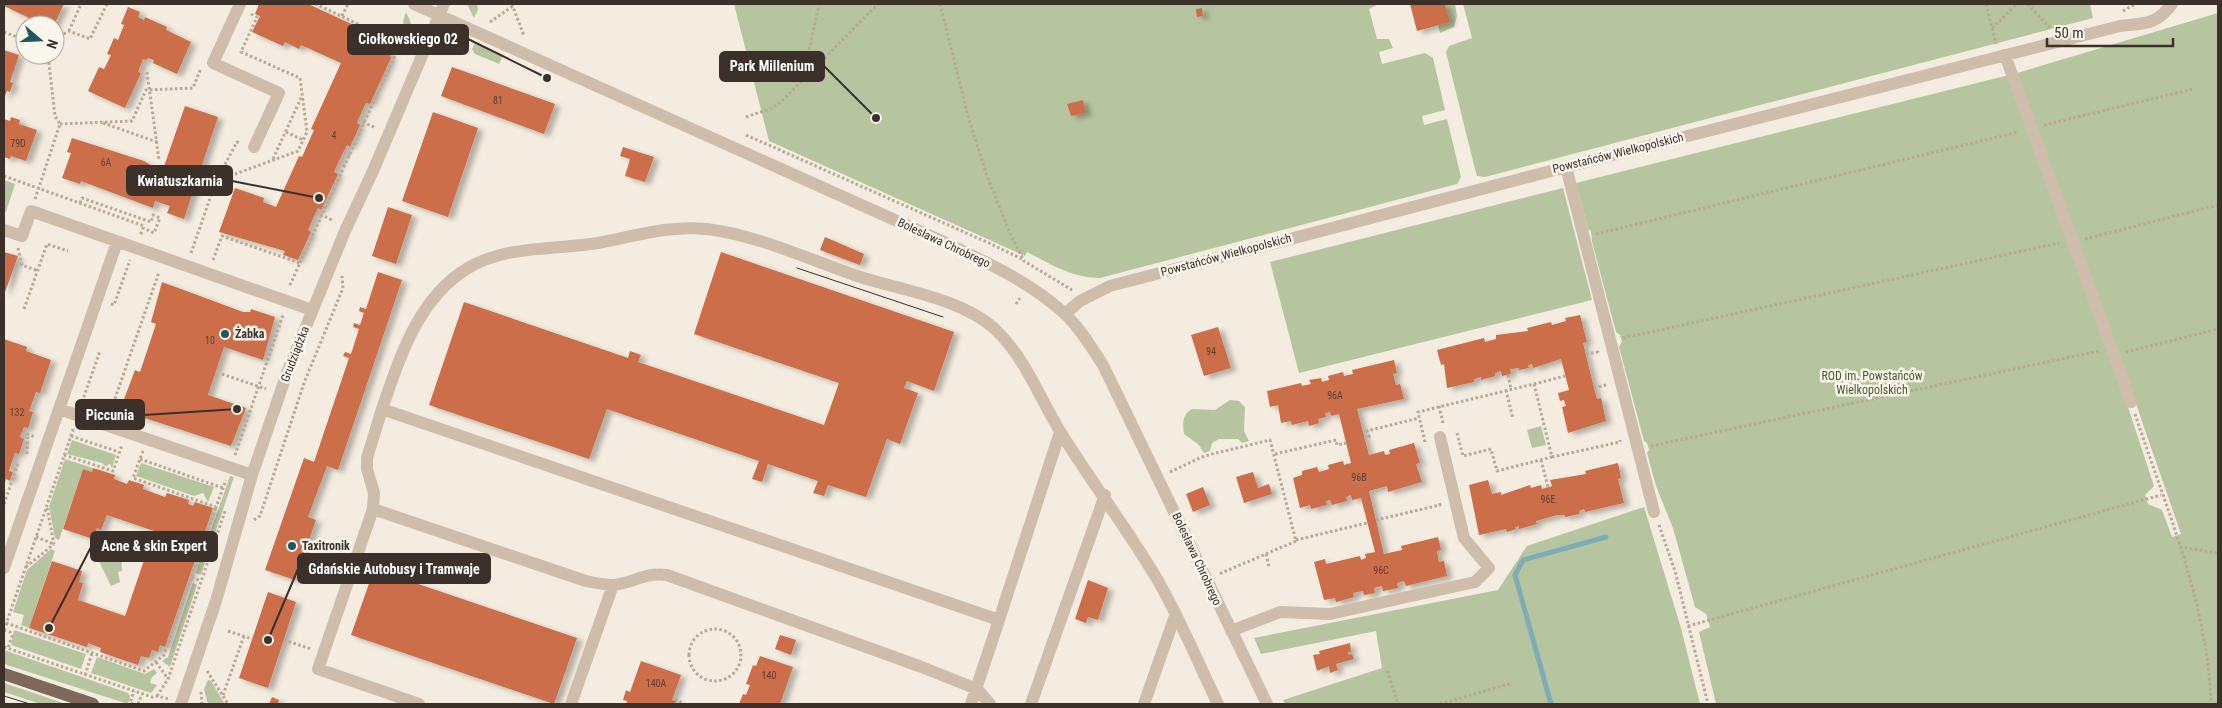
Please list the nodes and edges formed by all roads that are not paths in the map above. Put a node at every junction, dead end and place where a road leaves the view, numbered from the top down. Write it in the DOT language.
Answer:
graph roads {
  1 [pos="414,4"];
  2 [pos="2172,4"];
  3 [pos="239,6"];
  4 [pos="441,9"];
  5 [pos="2003,56"];
  6 [pos="250,147"];
  7 [pos="1566,167"];
  8 [pos="4,230"];
  9 [pos="117,242"];
  10 [pos="312,310"];
  11 [pos="1065,314"];
  12 [pos="2131,402"];
  13 [pos="59,409"];
  14 [pos="382,409"];
  15 [pos="1442,431"];
  16 [pos="1060,432"];
  17 [pos="252,475"];
  18 [pos="1105,495"];
  19 [pos="373,509"];
  20 [pos="1654,512"];
  21 [pos="9,534"];
  22 [pos="4,568"];
  23 [pos="613,585"];
  24 [pos="1175,616"];
  25 [pos="998,620"];
  26 [pos="1231,631"];
  27 [pos="4,674"];
  28 [pos="976,689"];
  29 [pos="93,704"];
  30 [pos="181,704"];
  31 [pos="419,704"];
  32 [pos="571,704"];
  33 [pos="971,704"];
  34 [pos="990,704"];
  35 [pos="1031,704"];
  36 [pos="1144,704"];
  37 [pos="1218,704"];
  38 [pos="1267,704"];
  1 -- 4 [label="street, Bolesława Chrobrego"];
  2 -- 5 [label="street, Powstańców Wielkopolskich"];
  3 -- 6 [label="street"];
  4 -- 10 [label="street, Grudziądzka"];
  4 -- 11 [label="street, Bolesława Chrobrego"];
  5 -- 7 [label="street, Powstańców Wielkopolskich"];
  5 -- 12 [label="street"];
  7 -- 11 [label="street, Powstańców Wielkopolskich"];
  7 -- 20 [label="street"];
  8 -- 9 [label="street"];
  9 -- 10 [label="street"];
  9 -- 13 [label="street"];
  10 -- 17 [label="street, Grudziądzka"];
  11 -- 26 [label="street, Bolesława Chrobrego"];
  13 -- 17 [label="street"];
  13 -- 21 [label="street"];
  14 -- 16 [label="street"];
  14 -- 19 [label="street"];
  14 -- 25 [label="street"];
  15 -- 26 [label="street"];
  16 -- 18 [label="street"];
  16 -- 25 [label="street"];
  17 -- 30 [label="street, Grudziądzka"];
  18 -- 24 [label="street"];
  18 -- 35 [label="street"];
  19 -- 23 [label="street"];
  19 -- 31 [label="street"];
  21 -- 22 [label="street"];
  23 -- 28 [label="street"];
  23 -- 32 [label="street"];
  24 -- 36 [label="street"];
  24 -- 37 [label="street"];
  25 -- 28 [label="street"];
  26 -- 38 [label="street, Bolesława Chrobrego"];
  27 -- 29 [label="main road"];
  28 -- 33 [label="street"];
  28 -- 34 [label="street"];
}
